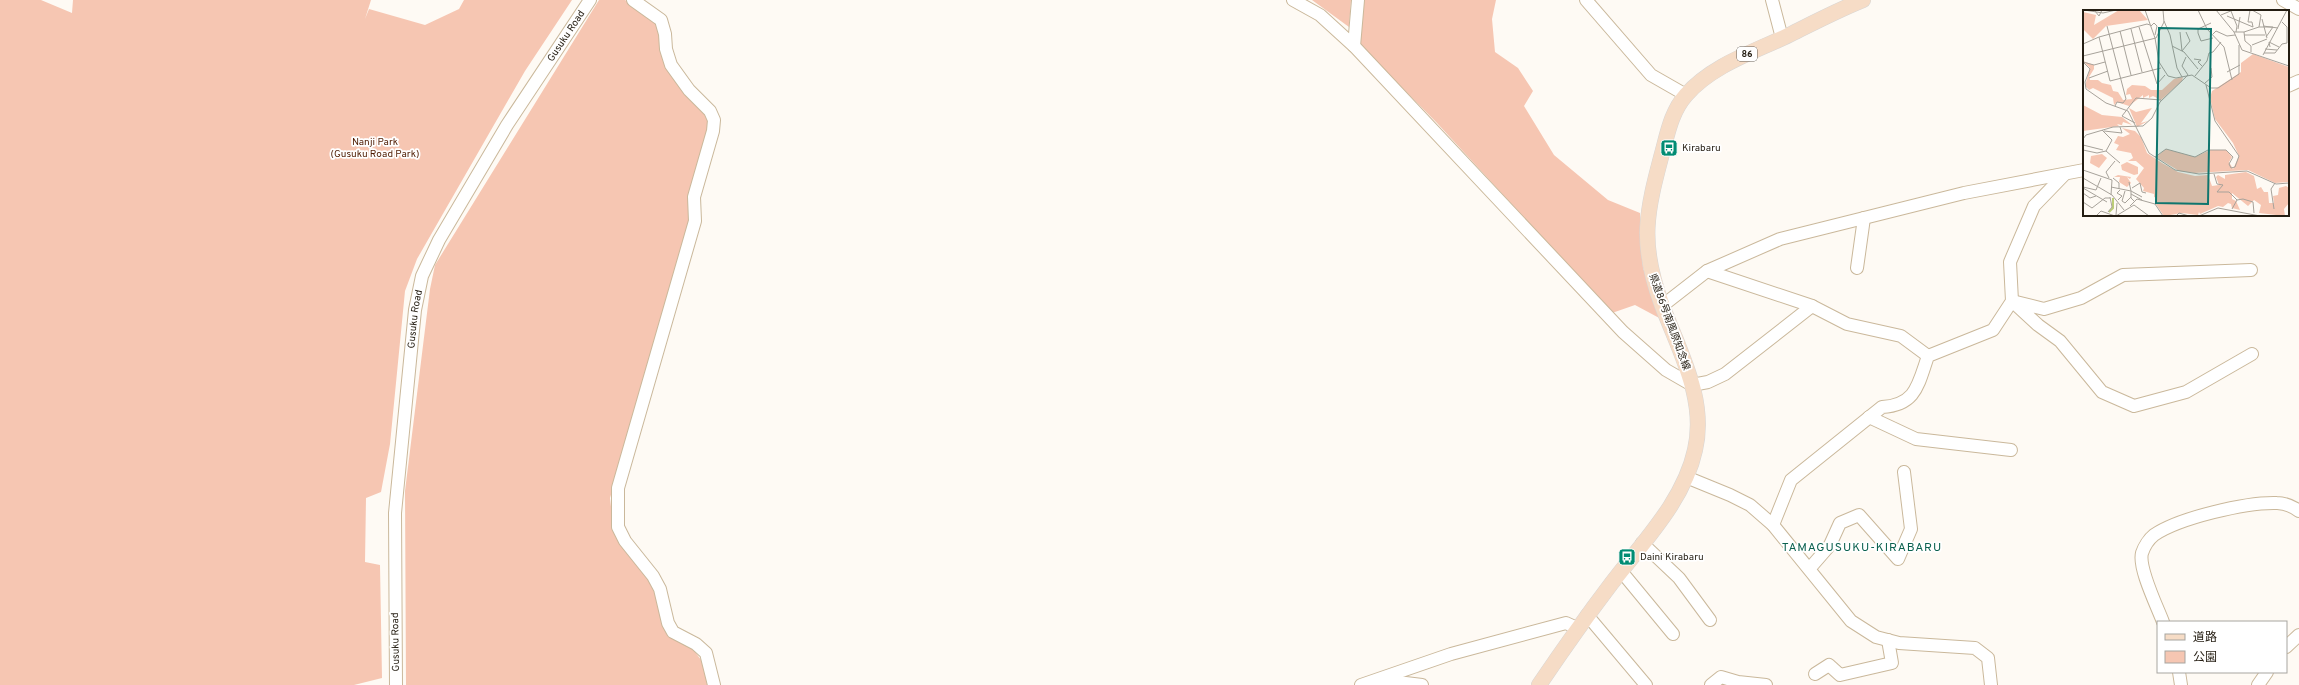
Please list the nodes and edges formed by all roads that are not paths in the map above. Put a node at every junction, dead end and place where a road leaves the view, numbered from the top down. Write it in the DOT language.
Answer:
graph roads {
  1 [pos="590,0"];
  2 [pos="633,0"];
  3 [pos="1293,0"];
  4 [pos="1358,0"];
  5 [pos="1586,0"];
  6 [pos="1772,0"];
  7 [pos="1863,0"];
  8 [pos="2283,0"];
  9 [pos="2299,9"];
  10 [pos="1782,38"];
  11 [pos="1354,46"];
  12 [pos="2299,81"];
  13 [pos="2289,86"];
  14 [pos="1686,95"];
  15 [pos="2083,170"];
  16 [pos="2064,175"];
  17 [pos="1864,218"];
  18 [pos="1857,268"];
  19 [pos="2251,270"];
  20 [pos="1707,271"];
  21 [pos="2012,301"];
  22 [pos="1662,306"];
  23 [pos="1812,306"];
  24 [pos="2252,354"];
  25 [pos="1928,356"];
  26 [pos="1692,385"];
  27 [pos="1869,417"];
  28 [pos="2011,450"];
  29 [pos="1904,472"];
  30 [pos="1686,477"];
  31 [pos="2299,511"];
  32 [pos="1773,524"];
  33 [pos="1642,544"];
  34 [pos="1810,568"];
  35 [pos="1621,571"];
  36 [pos="1587,615"];
  37 [pos="1710,620"];
  38 [pos="2163,621"];
  39 [pos="1577,628"];
  40 [pos="1673,634"];
  41 [pos="2299,635"];
  42 [pos="1888,640"];
  43 [pos="2287,646"];
  44 [pos="2179,673"];
  45 [pos="2266,673"];
  46 [pos="1815,674"];
  47 [pos="1378,680"];
  48 [pos="396,685"];
  49 [pos="714,685"];
  50 [pos="1360,685"];
  51 [pos="1422,685"];
  52 [pos="1539,685"];
  53 [pos="1646,685"];
  54 [pos="1711,685"];
  55 [pos="1766,685"];
  56 [pos="1991,685"];
  57 [pos="2181,685"];
  58 [pos="2258,685"];
  1 -- 48 [label="street, Gusuku Road"];
  2 -- 49 [label="street"];
  3 -- 11 [label="street"];
  4 -- 11 [label="street"];
  5 -- 14 [label="street"];
  6 -- 10 [label="street"];
  7 -- 10 [label="main road, 県道86号南風原知念線 / 86"];
  8 -- 9 [label="street"];
  10 -- 14 [label="main road, 県道86号南風原知念線 / 86"];
  11 -- 26 [label="street"];
  12 -- 13 [label="street"];
  14 -- 22 [label="main road, 県道86号南風原知念線 / 86"];
  15 -- 16 [label="street"];
  16 -- 17 [label="street"];
  16 -- 21 [label="street"];
  17 -- 18 [label="street"];
  17 -- 20 [label="street"];
  19 -- 21 [label="street"];
  20 -- 22 [label="street"];
  20 -- 23 [label="street"];
  21 -- 24 [label="street"];
  21 -- 25 [label="street"];
  22 -- 26 [label="main road, 県道86号南風原知念線 / 86"];
  23 -- 25 [label="street"];
  23 -- 26 [label="street"];
  25 -- 27 [label="street"];
  26 -- 30 [label="main road, 県道86号南風原知念線 / 86"];
  27 -- 28 [label="street"];
  27 -- 32 [label="street"];
  29 -- 34 [label="street"];
  30 -- 32 [label="street"];
  30 -- 33 [label="main road, 県道86号南風原知念線 / 86"];
  31 -- 38 [label="street"];
  32 -- 34 [label="street"];
  33 -- 35 [label="main road, 県道86号南風原知念線 / 86"];
  33 -- 37 [label="street"];
  34 -- 42 [label="street"];
  35 -- 36 [label="main road, 県道86号南風原知念線 / 86"];
  35 -- 40 [label="street"];
  36 -- 39 [label="main road, 県道86号南風原知念線 / 86"];
  36 -- 53 [label="street"];
  39 -- 47 [label="street"];
  39 -- 52 [label="main road, 県道86号南風原知念線 / 86"];
  41 -- 43 [label="street"];
  42 -- 46 [label="street"];
  42 -- 56 [label="street"];
  44 -- 57 [label="street"];
  45 -- 58 [label="street"];
  47 -- 50 [label="street"];
  47 -- 51 [label="street"];
  54 -- 55 [label="street"];
}
